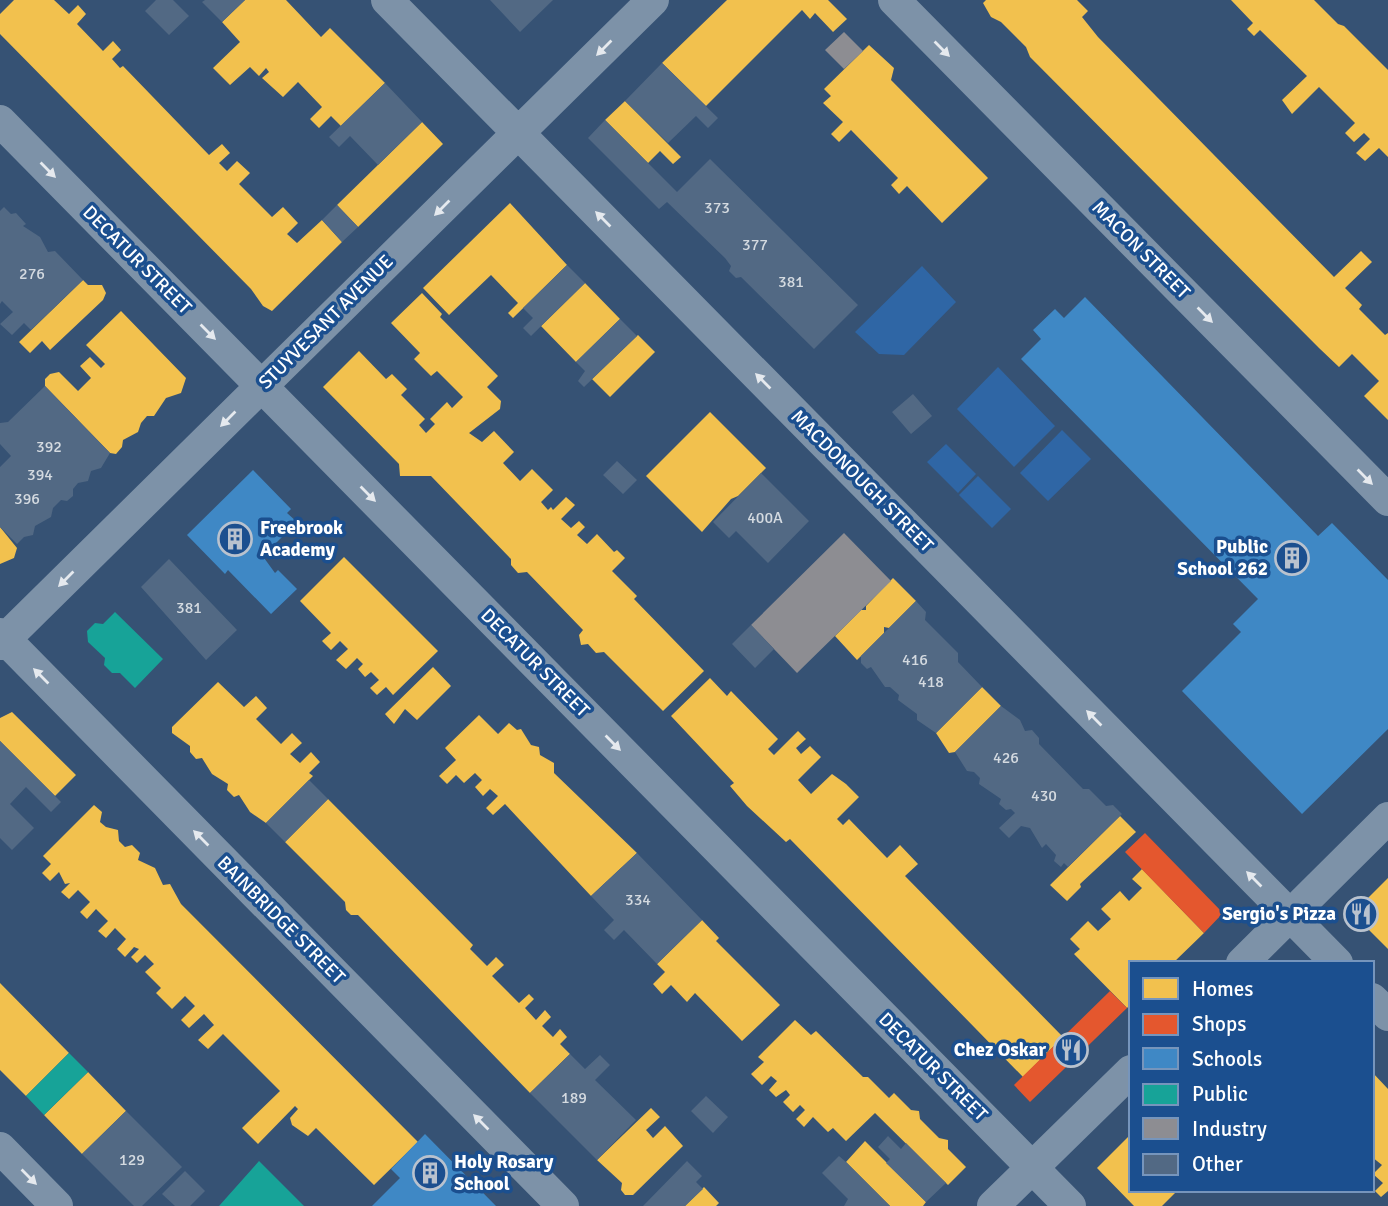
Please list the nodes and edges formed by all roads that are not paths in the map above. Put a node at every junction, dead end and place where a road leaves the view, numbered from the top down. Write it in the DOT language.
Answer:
graph roads {
  1 [pos="387,0"];
  2 [pos="653,0"];
  3 [pos="894,0"];
  4 [pos="0,121"];
  5 [pos="518,133"];
  6 [pos="261,386"];
  7 [pos="1388,500"];
  8 [pos="2,639"];
  9 [pos="1388,818"];
  10 [pos="1290,915"];
  11 [pos="1244,961"];
  12 [pos="1335,961"];
  13 [pos="1374,1001"];
  14 [pos="1388,1015"];
  15 [pos="1129,1074"];
  16 [pos="0,1148"];
  17 [pos="1032,1168"];
  18 [pos="57,1206"];
  19 [pos="563,1206"];
  20 [pos="993,1206"];
  21 [pos="1070,1206"];
  1 -- 5 [label="street, MACDONOUGH STREET"];
  2 -- 5 [label="street, STUYVESANT AVENUE, one-way"];
  3 -- 7 [label="street, MACON STREET, one-way"];
  4 -- 6 [label="street, DECATUR STREET, one-way"];
  5 -- 6 [label="street, STUYVESANT AVENUE, one-way"];
  10 -- 5 [label="street, MACDONOUGH STREET, one-way"];
  6 -- 8 [label="street, STUYVESANT AVENUE, one-way"];
  6 -- 17 [label="street, DECATUR STREET, one-way"];
  19 -- 8 [label="street, BAINBRIDGE STREET, one-way"];
  9 -- 10 [label="street"];
  10 -- 11 [label="street"];
  10 -- 12 [label="street, MACDONOUGH STREET"];
  13 -- 14 [label="street"];
  15 -- 17 [label="street"];
  16 -- 18 [label="street, one-way"];
  17 -- 20 [label="street"];
  17 -- 21 [label="street, DECATUR STREET"];
}
